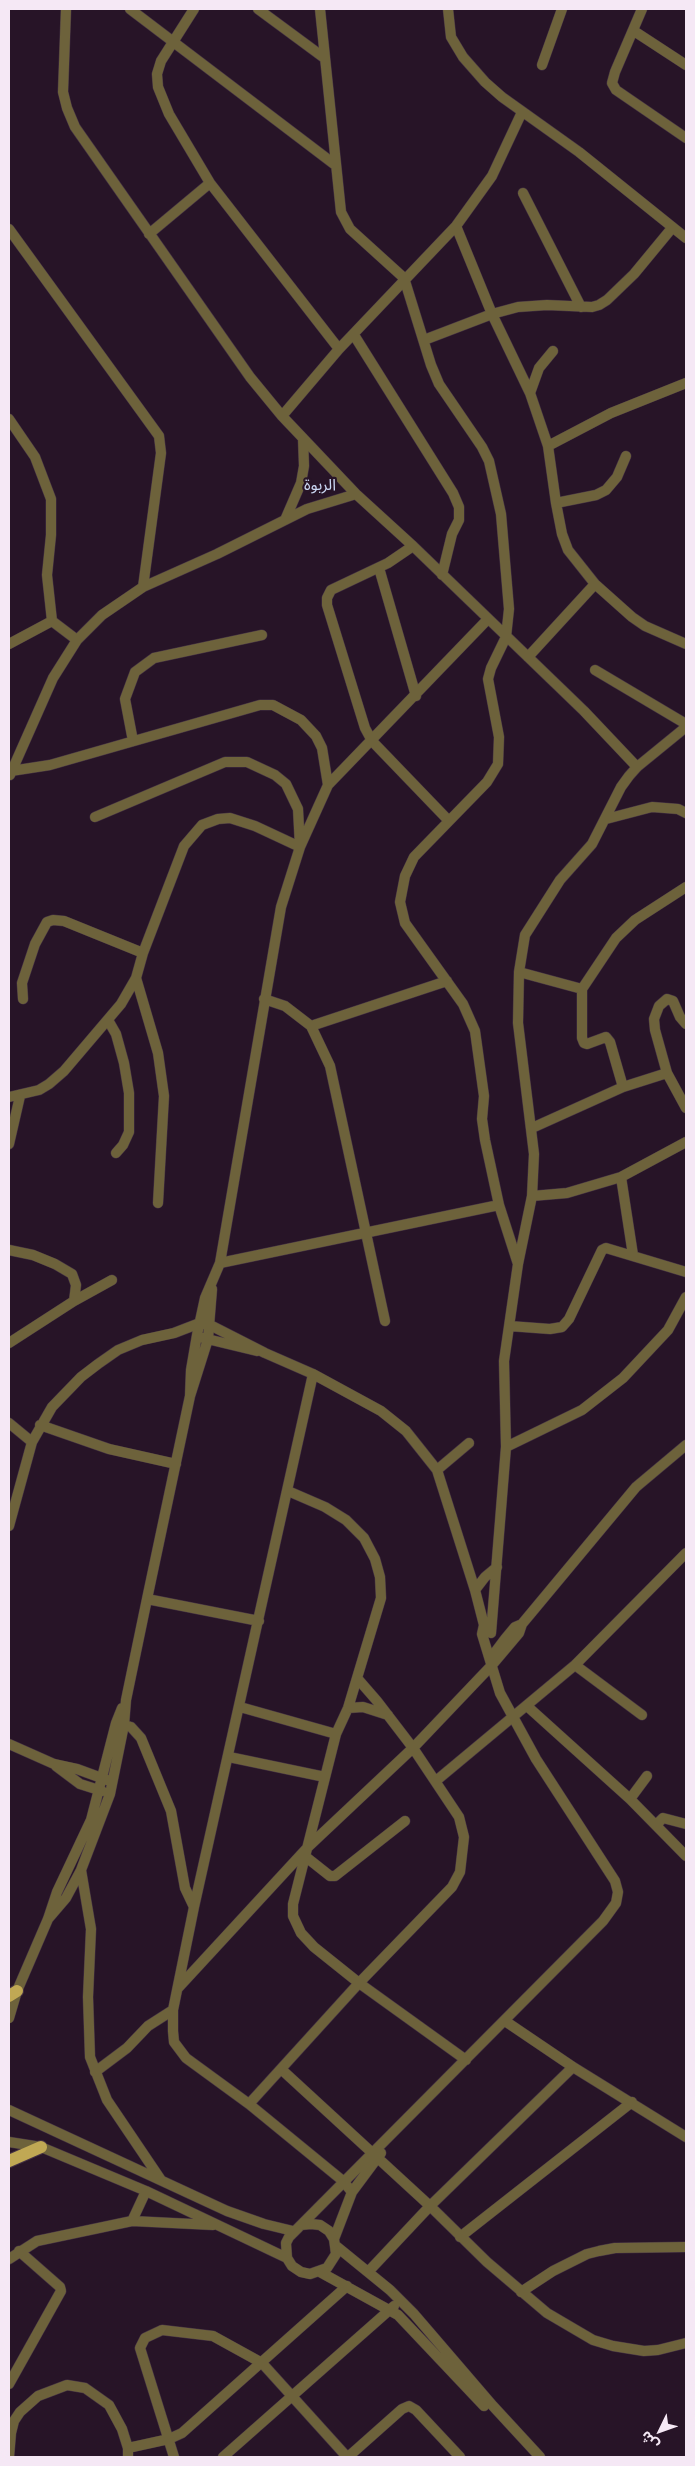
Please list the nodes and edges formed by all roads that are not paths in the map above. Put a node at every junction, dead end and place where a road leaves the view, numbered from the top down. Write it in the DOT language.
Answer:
graph roads {
  1 [pos="66,9"];
  2 [pos="130,9"];
  3 [pos="194,9"];
  4 [pos="258,9"];
  5 [pos="320,9"];
  6 [pos="448,9"];
  7 [pos="562,9"];
  8 [pos="642,9"];
  9 [pos="634,31"];
  10 [pos="172,41"];
  11 [pos="323,56"];
  12 [pos="542,65"];
  13 [pos="686,65"];
  14 [pos="522,112"];
  15 [pos="686,138"];
  16 [pos="334,164"];
  17 [pos="210,183"];
  18 [pos="523,193"];
  19 [pos="456,226"];
  20 [pos="672,228"];
  21 [pos="9,229"];
  22 [pos="148,234"];
  23 [pos="686,238"];
  24 [pos="404,278"];
  25 [pos="581,307"];
  26 [pos="492,314"];
  27 [pos="354,335"];
  28 [pos="424,340"];
  29 [pos="339,349"];
  30 [pos="553,351"];
  31 [pos="686,384"];
  32 [pos="530,393"];
  33 [pos="282,416"];
  34 [pos="9,419"];
  35 [pos="304,438"];
  36 [pos="548,446"];
  37 [pos="626,456"];
  38 [pos="356,494"];
  39 [pos="556,503"];
  40 [pos="285,520"];
  41 [pos="413,546"];
  42 [pos="379,568"];
  43 [pos="442,575"];
  44 [pos="595,584"];
  45 [pos="143,587"];
  46 [pos="52,620"];
  47 [pos="487,620"];
  48 [pos="262,634"];
  49 [pos="506,637"];
  50 [pos="77,640"];
  51 [pos="9,644"];
  52 [pos="686,644"];
  53 [pos="528,657"];
  54 [pos="595,670"];
  55 [pos="416,696"];
  56 [pos="686,725"];
  57 [pos="372,740"];
  58 [pos="133,741"];
  59 [pos="637,767"];
  60 [pos="10,773"];
  61 [pos="328,785"];
  62 [pos="686,813"];
  63 [pos="95,817"];
  64 [pos="606,819"];
  65 [pos="449,821"];
  66 [pos="300,848"];
  67 [pos="686,887"];
  68 [pos="143,953"];
  69 [pos="519,972"];
  70 [pos="136,978"];
  71 [pos="447,981"];
  72 [pos="582,989"];
  73 [pos="23,999"];
  74 [pos="264,999"];
  75 [pos="108,1020"];
  76 [pos="686,1024"];
  77 [pos="311,1026"];
  78 [pos="667,1073"];
  79 [pos="622,1087"];
  80 [pos="20,1096"];
  81 [pos="9,1097"];
  82 [pos="686,1108"];
  83 [pos="532,1128"];
  84 [pos="686,1142"];
  85 [pos="9,1144"];
  86 [pos="116,1152"];
  87 [pos="621,1177"];
  88 [pos="532,1196"];
  89 [pos="158,1204"];
  90 [pos="500,1205"];
  91 [pos="367,1232"];
  92 [pos="9,1250"];
  93 [pos="633,1255"];
  94 [pos="220,1263"];
  95 [pos="518,1264"];
  96 [pos="686,1272"];
  97 [pos="112,1280"];
  98 [pos="213,1283"];
  99 [pos="686,1297"];
  100 [pos="74,1301"];
  101 [pos="385,1321"];
  102 [pos="200,1323"];
  103 [pos="210,1324"];
  104 [pos="509,1326"];
  105 [pos="188,1328"];
  106 [pos="196,1336"];
  107 [pos="208,1339"];
  108 [pos="9,1343"];
  109 [pos="265,1353"];
  110 [pos="313,1374"];
  111 [pos="190,1396"];
  112 [pos="9,1423"];
  113 [pos="40,1425"];
  114 [pos="32,1442"];
  115 [pos="469,1443"];
  116 [pos="686,1444"];
  117 [pos="506,1447"];
  118 [pos="176,1464"];
  119 [pos="437,1470"];
  120 [pos="288,1491"];
  121 [pos="11,1508"];
  122 [pos="9,1526"];
  123 [pos="686,1554"];
  124 [pos="497,1567"];
  125 [pos="496,1589"];
  126 [pos="476,1594"];
  127 [pos="146,1599"];
  128 [pos="259,1621"];
  129 [pos="484,1624"];
  130 [pos="491,1633"];
  131 [pos="493,1659"];
  132 [pos="574,1665"];
  133 [pos="357,1678"];
  134 [pos="126,1700"];
  135 [pos="527,1706"];
  136 [pos="240,1707"];
  137 [pos="348,1708"];
  138 [pos="388,1715"];
  139 [pos="642,1716"];
  140 [pos="512,1719"];
  141 [pos="124,1725"];
  142 [pos="336,1734"];
  143 [pos="9,1744"];
  144 [pos="413,1748"];
  145 [pos="229,1757"];
  146 [pos="54,1764"];
  147 [pos="647,1776"];
  148 [pos="325,1777"];
  149 [pos="100,1778"];
  150 [pos="437,1780"];
  151 [pos="112,1782"];
  152 [pos="98,1790"];
  153 [pos="110,1794"];
  154 [pos="630,1799"];
  155 [pos="405,1821"];
  156 [pos="686,1824"];
  157 [pos="656,1825"];
  158 [pos="309,1846"];
  159 [pos="686,1856"];
  160 [pos="306,1857"];
  161 [pos="81,1870"];
  162 [pos="194,1907"];
  163 [pos="48,1919"];
  164 [pos="359,1983"];
  165 [pos="177,1989"];
  166 [pos="11,2005"];
  167 [pos="173,2010"];
  168 [pos="505,2021"];
  169 [pos="466,2060"];
  170 [pos="573,2067"];
  171 [pos="281,2068"];
  172 [pos="95,2072"];
  173 [pos="632,2102"];
  174 [pos="250,2104"];
  175 [pos="9,2110"];
  176 [pos="686,2136"];
  177 [pos="9,2142"];
  178 [pos="41,2147"];
  179 [pos="375,2156"];
  180 [pos="9,2161"];
  181 [pos="161,2180"];
  182 [pos="343,2182"];
  183 [pos="146,2191"];
  184 [pos="352,2192"];
  185 [pos="430,2206"];
  186 [pos="132,2221"];
  187 [pos="217,2225"];
  188 [pos="297,2228"];
  189 [pos="460,2237"];
  190 [pos="335,2242"];
  191 [pos="686,2247"];
  192 [pos="19,2251"];
  193 [pos="287,2258"];
  194 [pos="9,2259"];
  195 [pos="320,2272"];
  196 [pos="368,2272"];
  197 [pos="347,2286"];
  198 [pos="521,2292"];
  199 [pos="400,2300"];
  200 [pos="391,2309"];
  201 [pos="686,2343"];
  202 [pos="262,2363"];
  203 [pos="9,2384"];
  204 [pos="291,2396"];
  205 [pos="12,2420"];
  206 [pos="169,2439"];
  207 [pos="128,2453"];
  208 [pos="9,2457"];
  209 [pos="174,2457"];
  210 [pos="223,2457"];
  211 [pos="347,2457"];
  212 [pos="460,2457"];
  213 [pos="531,2457"];
  214 [pos="540,2457"];
  1 -- 22 [label="street"];
  2 -- 10 [label="street"];
  3 -- 10 [label="street"];
  4 -- 11 [label="street"];
  5 -- 11 [label="street"];
  6 -- 14 [label="street"];
  7 -- 12 [label="street"];
  8 -- 9 [label="street"];
  9 -- 13 [label="street"];
  9 -- 15 [label="street"];
  10 -- 16 [label="street"];
  10 -- 17 [label="street"];
  11 -- 16 [label="street"];
  14 -- 19 [label="street"];
  14 -- 20 [label="street"];
  16 -- 24 [label="street"];
  17 -- 22 [label="street"];
  17 -- 29 [label="street"];
  18 -- 25 [label="street"];
  19 -- 24 [label="street"];
  19 -- 26 [label="street"];
  20 -- 23 [label="street"];
  20 -- 25 [label="street"];
  21 -- 45 [label="street"];
  22 -- 33 [label="street"];
  24 -- 27 [label="street"];
  24 -- 28 [label="street"];
  25 -- 26 [label="street"];
  26 -- 28 [label="street"];
  26 -- 32 [label="street"];
  27 -- 29 [label="street"];
  27 -- 43 [label="street"];
  28 -- 49 [label="street"];
  29 -- 33 [label="street"];
  30 -- 32 [label="street"];
  31 -- 36 [label="street"];
  32 -- 36 [label="street"];
  33 -- 35 [label="street"];
  34 -- 46 [label="street"];
  35 -- 38 [label="street"];
  35 -- 40 [label="street"];
  36 -- 39 [label="street"];
  37 -- 39 [label="street"];
  38 -- 40 [label="street"];
  38 -- 41 [label="street"];
  39 -- 44 [label="street"];
  40 -- 45 [label="street"];
  41 -- 42 [label="street"];
  41 -- 43 [label="street"];
  42 -- 55 [label="street"];
  42 -- 57 [label="street"];
  43 -- 47 [label="street"];
  44 -- 52 [label="street"];
  44 -- 53 [label="street"];
  45 -- 50 [label="street"];
  46 -- 50 [label="street"];
  46 -- 51 [label="street"];
  47 -- 49 [label="street"];
  47 -- 55 [label="street"];
  48 -- 58 [label="street"];
  49 -- 53 [label="street"];
  49 -- 65 [label="street"];
  50 -- 60 [label="street"];
  53 -- 59 [label="street"];
  54 -- 56 [label="street"];
  55 -- 57 [label="street"];
  56 -- 59 [label="street"];
  57 -- 61 [label="street"];
  57 -- 65 [label="street"];
  58 -- 60 [label="street"];
  58 -- 61 [label="street"];
  59 -- 64 [label="street"];
  61 -- 66 [label="street"];
  62 -- 64 [label="street"];
  63 -- 66 [label="street"];
  64 -- 69 [label="street"];
  65 -- 71 [label="street"];
  66 -- 68 [label="street"];
  66 -- 74 [label="street"];
  67 -- 72 [label="street"];
  68 -- 70 [label="street"];
  68 -- 73 [label="street"];
  69 -- 72 [label="street"];
  69 -- 83 [label="street"];
  70 -- 75 [label="street"];
  70 -- 89 [label="street"];
  71 -- 77 [label="street"];
  71 -- 90 [label="street"];
  72 -- 79 [label="street"];
  74 -- 77 [label="street"];
  74 -- 94 [label="street"];
  75 -- 80 [label="street"];
  75 -- 86 [label="street"];
  76 -- 78 [label="street"];
  77 -- 91 [label="street"];
  78 -- 79 [label="street"];
  78 -- 82 [label="street"];
  79 -- 83 [label="street"];
  80 -- 81 [label="street"];
  80 -- 85 [label="street"];
  83 -- 88 [label="street"];
  84 -- 87 [label="street"];
  87 -- 88 [label="street"];
  87 -- 93 [label="street"];
  88 -- 95 [label="street"];
  90 -- 91 [label="street"];
  90 -- 95 [label="street"];
  91 -- 94 [label="street"];
  91 -- 101 [label="street"];
  92 -- 100 [label="street"];
  93 -- 96 [label="street"];
  93 -- 104 [label="street"];
  94 -- 98 [label="street"];
  95 -- 104 [label="street"];
  97 -- 100 [label="street"];
  98 -- 102 [label="street"];
  98 -- 103 [label="street"];
  99 -- 117 [label="street"];
  100 -- 108 [label="street"];
  102 -- 103 [label="street"];
  102 -- 105 [label="street"];
  102 -- 106 [label="street"];
  103 -- 107 [label="street"];
  103 -- 109 [label="street"];
  104 -- 117 [label="street"];
  105 -- 106 [label="street"];
  105 -- 113 [label="street"];
  106 -- 107 [label="street"];
  106 -- 111 [label="street"];
  107 -- 109 [label="street"];
  107 -- 111 [label="street"];
  109 -- 110 [label="street"];
  110 -- 119 [label="street"];
  110 -- 120 [label="street"];
  111 -- 118 [label="street"];
  112 -- 114 [label="street"];
  113 -- 114 [label="street"];
  113 -- 118 [label="street"];
  114 -- 121 [label="street"];
  115 -- 119 [label="street"];
  116 -- 131 [label="street"];
  117 -- 124 [label="street"];
  118 -- 127 [label="street"];
  119 -- 126 [label="street"];
  120 -- 128 [label="street"];
  120 -- 133 [label="street"];
  121 -- 122 [label="street"];
  123 -- 132 [label="street"];
  124 -- 125 [label="street"];
  124 -- 126 [label="street"];
  125 -- 126 [label="street"];
  125 -- 130 [label="street"];
  126 -- 129 [label="street"];
  127 -- 128 [label="street"];
  127 -- 134 [label="street"];
  128 -- 136 [label="street"];
  129 -- 130 [label="street"];
  129 -- 131 [label="street"];
  130 -- 131 [label="street"];
  131 -- 140 [label="street"];
  131 -- 144 [label="street"];
  132 -- 135 [label="street"];
  132 -- 139 [label="street"];
  133 -- 137 [label="street"];
  133 -- 138 [label="street"];
  134 -- 141 [label="street"];
  134 -- 149 [label="street"];
  135 -- 140 [label="street"];
  135 -- 154 [label="street"];
  136 -- 142 [label="street"];
  136 -- 145 [label="street"];
  137 -- 138 [label="street"];
  137 -- 142 [label="street"];
  138 -- 144 [label="street"];
  140 -- 150 [label="street"];
  140 -- 168 [label="street"];
  141 -- 151 [label="street"];
  141 -- 162 [label="street"];
  142 -- 148 [label="street"];
  143 -- 146 [label="street"];
  144 -- 150 [label="street"];
  144 -- 158 [label="street"];
  145 -- 148 [label="street"];
  145 -- 162 [label="street"];
  146 -- 149 [label="street"];
  146 -- 152 [label="street"];
  147 -- 154 [label="street"];
  148 -- 158 [label="street"];
  149 -- 151 [label="street"];
  149 -- 152 [label="street"];
  150 -- 164 [label="street"];
  151 -- 153 [label="street"];
  152 -- 153 [label="street"];
  152 -- 163 [label="street"];
  153 -- 161 [label="street"];
  154 -- 157 [label="street"];
  155 -- 160 [label="street"];
  156 -- 157 [label="street"];
  157 -- 159 [label="street"];
  158 -- 160 [label="street"];
  158 -- 165 [label="street"];
  160 -- 164 [label="street"];
  161 -- 163 [label="street"];
  161 -- 172 [label="street"];
  162 -- 165 [label="street"];
  163 -- 166 [label="street"];
  164 -- 169 [label="street"];
  164 -- 171 [label="street"];
  165 -- 167 [label="street"];
  167 -- 172 [label="street"];
  167 -- 174 [label="street"];
  168 -- 169 [label="street"];
  168 -- 170 [label="street"];
  169 -- 179 [label="street"];
  170 -- 173 [label="street"];
  170 -- 185 [label="street"];
  171 -- 174 [label="street"];
  171 -- 179 [label="street"];
  172 -- 181 [label="street"];
  173 -- 176 [label="street"];
  173 -- 189 [label="street"];
  174 -- 182 [label="street"];
  175 -- 181 [label="street"];
  177 -- 178 [label="street"];
  178 -- 180 [label="main road"];
  178 -- 183 [label="street"];
  179 -- 182 [label="street"];
  179 -- 184 [label="street"];
  179 -- 185 [label="street"];
  181 -- 188 [label="street"];
  182 -- 184 [label="street"];
  182 -- 188 [label="street"];
  183 -- 186 [label="street"];
  183 -- 187 [label="street"];
  184 -- 190 [label="street"];
  185 -- 189 [label="street"];
  185 -- 196 [label="street"];
  186 -- 187 [label="street"];
  186 -- 192 [label="street"];
  187 -- 193 [label="street"];
  188 -- 190 [label="street"];
  188 -- 193 [label="street"];
  189 -- 198 [label="street"];
  190 -- 195 [label="street"];
  190 -- 196 [label="street"];
  191 -- 198 [label="street"];
  192 -- 194 [label="street"];
  192 -- 203 [label="street"];
  193 -- 195 [label="street"];
  195 -- 197 [label="street"];
  196 -- 199 [label="street"];
  197 -- 200 [label="street"];
  197 -- 202 [label="street"];
  198 -- 201 [label="street"];
  199 -- 200 [label="street"];
  199 -- 214 [label="street"];
  200 -- 204 [label="street"];
  200 -- 213 [label="street"];
  202 -- 204 [label="street"];
  202 -- 206 [label="street"];
  202 -- 206 [label="street"];
  204 -- 210 [label="street"];
  204 -- 211 [label="street"];
  205 -- 207 [label="street"];
  205 -- 208 [label="street"];
  206 -- 207 [label="street"];
  206 -- 209 [label="street"];
  211 -- 212 [label="street"];
}
